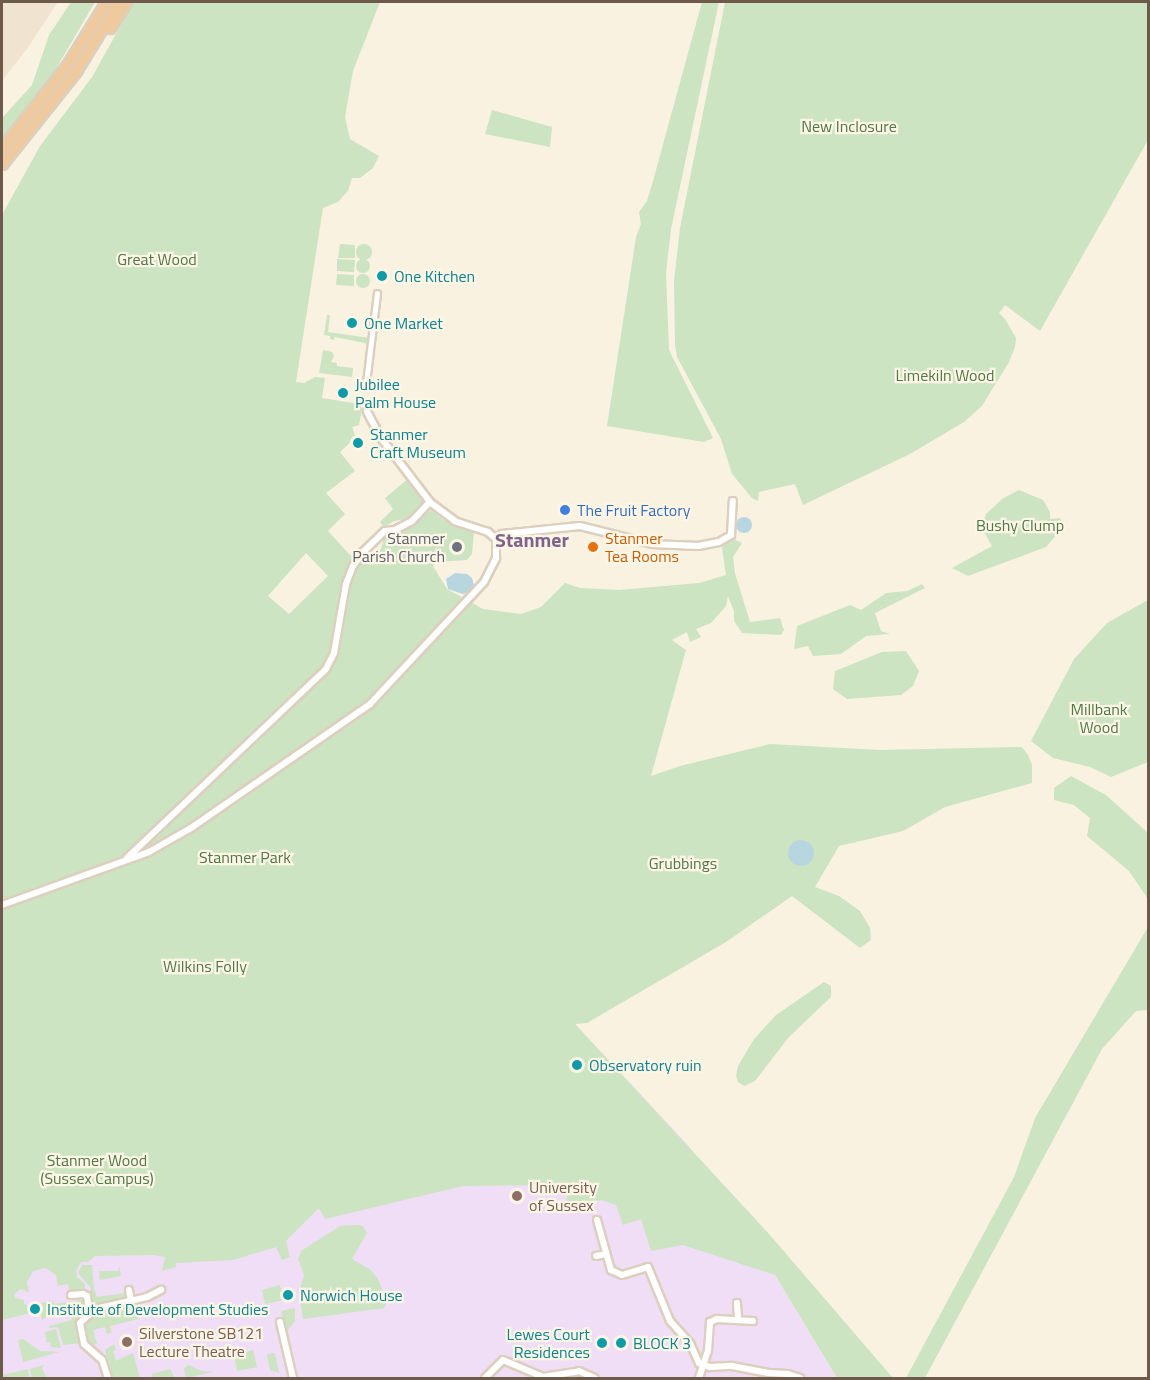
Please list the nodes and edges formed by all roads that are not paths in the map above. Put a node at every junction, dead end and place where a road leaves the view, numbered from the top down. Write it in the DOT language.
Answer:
graph roads {
  1 [pos="106,2"];
  2 [pos="118,2"];
  3 [pos="126,2"];
  4 [pos="76,71"];
  5 [pos="2,148"];
  6 [pos="2,164"];
  7 [pos="377,294"];
  8 [pos="366,383"];
  9 [pos="367,412"];
  10 [pos="734,501"];
  11 [pos="430,502"];
  12 [pos="496,539"];
  13 [pos="127,858"];
  14 [pos="2,905"];
  15 [pos="597,1220"];
  16 [pos="606,1254"];
  17 [pos="596,1256"];
  18 [pos="129,1290"];
  19 [pos="161,1290"];
  20 [pos="71,1295"];
  21 [pos="131,1301"];
  22 [pos="737,1303"];
  23 [pos="90,1311"];
  24 [pos="738,1319"];
  25 [pos="280,1322"];
  26 [pos="753,1322"];
  27 [pos="702,1364"];
  28 [pos="108,1378"];
  29 [pos="292,1378"];
  30 [pos="485,1378"];
  31 [pos="595,1378"];
  32 [pos="699,1378"];
  33 [pos="800,1378"];
  1 -- 5 [label="highway"];
  2 -- 4 [label="highway"];
  3 -- 4 [label="highway"];
  4 -- 6 [label="highway"];
  7 -- 8 [label="street"];
  9 -- 11 [label="street"];
  10 -- 12 [label="street"];
  11 -- 12 [label="street"];
  11 -- 13 [label="street"];
  12 -- 13 [label="street"];
  13 -- 14 [label="street"];
  15 -- 16 [label="street"];
  16 -- 17 [label="street"];
  16 -- 27 [label="street"];
  18 -- 21 [label="street"];
  19 -- 21 [label="street"];
  20 -- 23 [label="street"];
  21 -- 23 [label="street"];
  22 -- 24 [label="street"];
  23 -- 28 [label="street"];
  24 -- 26 [label="street"];
  24 -- 27 [label="street"];
  25 -- 29 [label="street"];
  27 -- 32 [label="street"];
  27 -- 33 [label="street"];
  30 -- 31 [label="street"];
}
